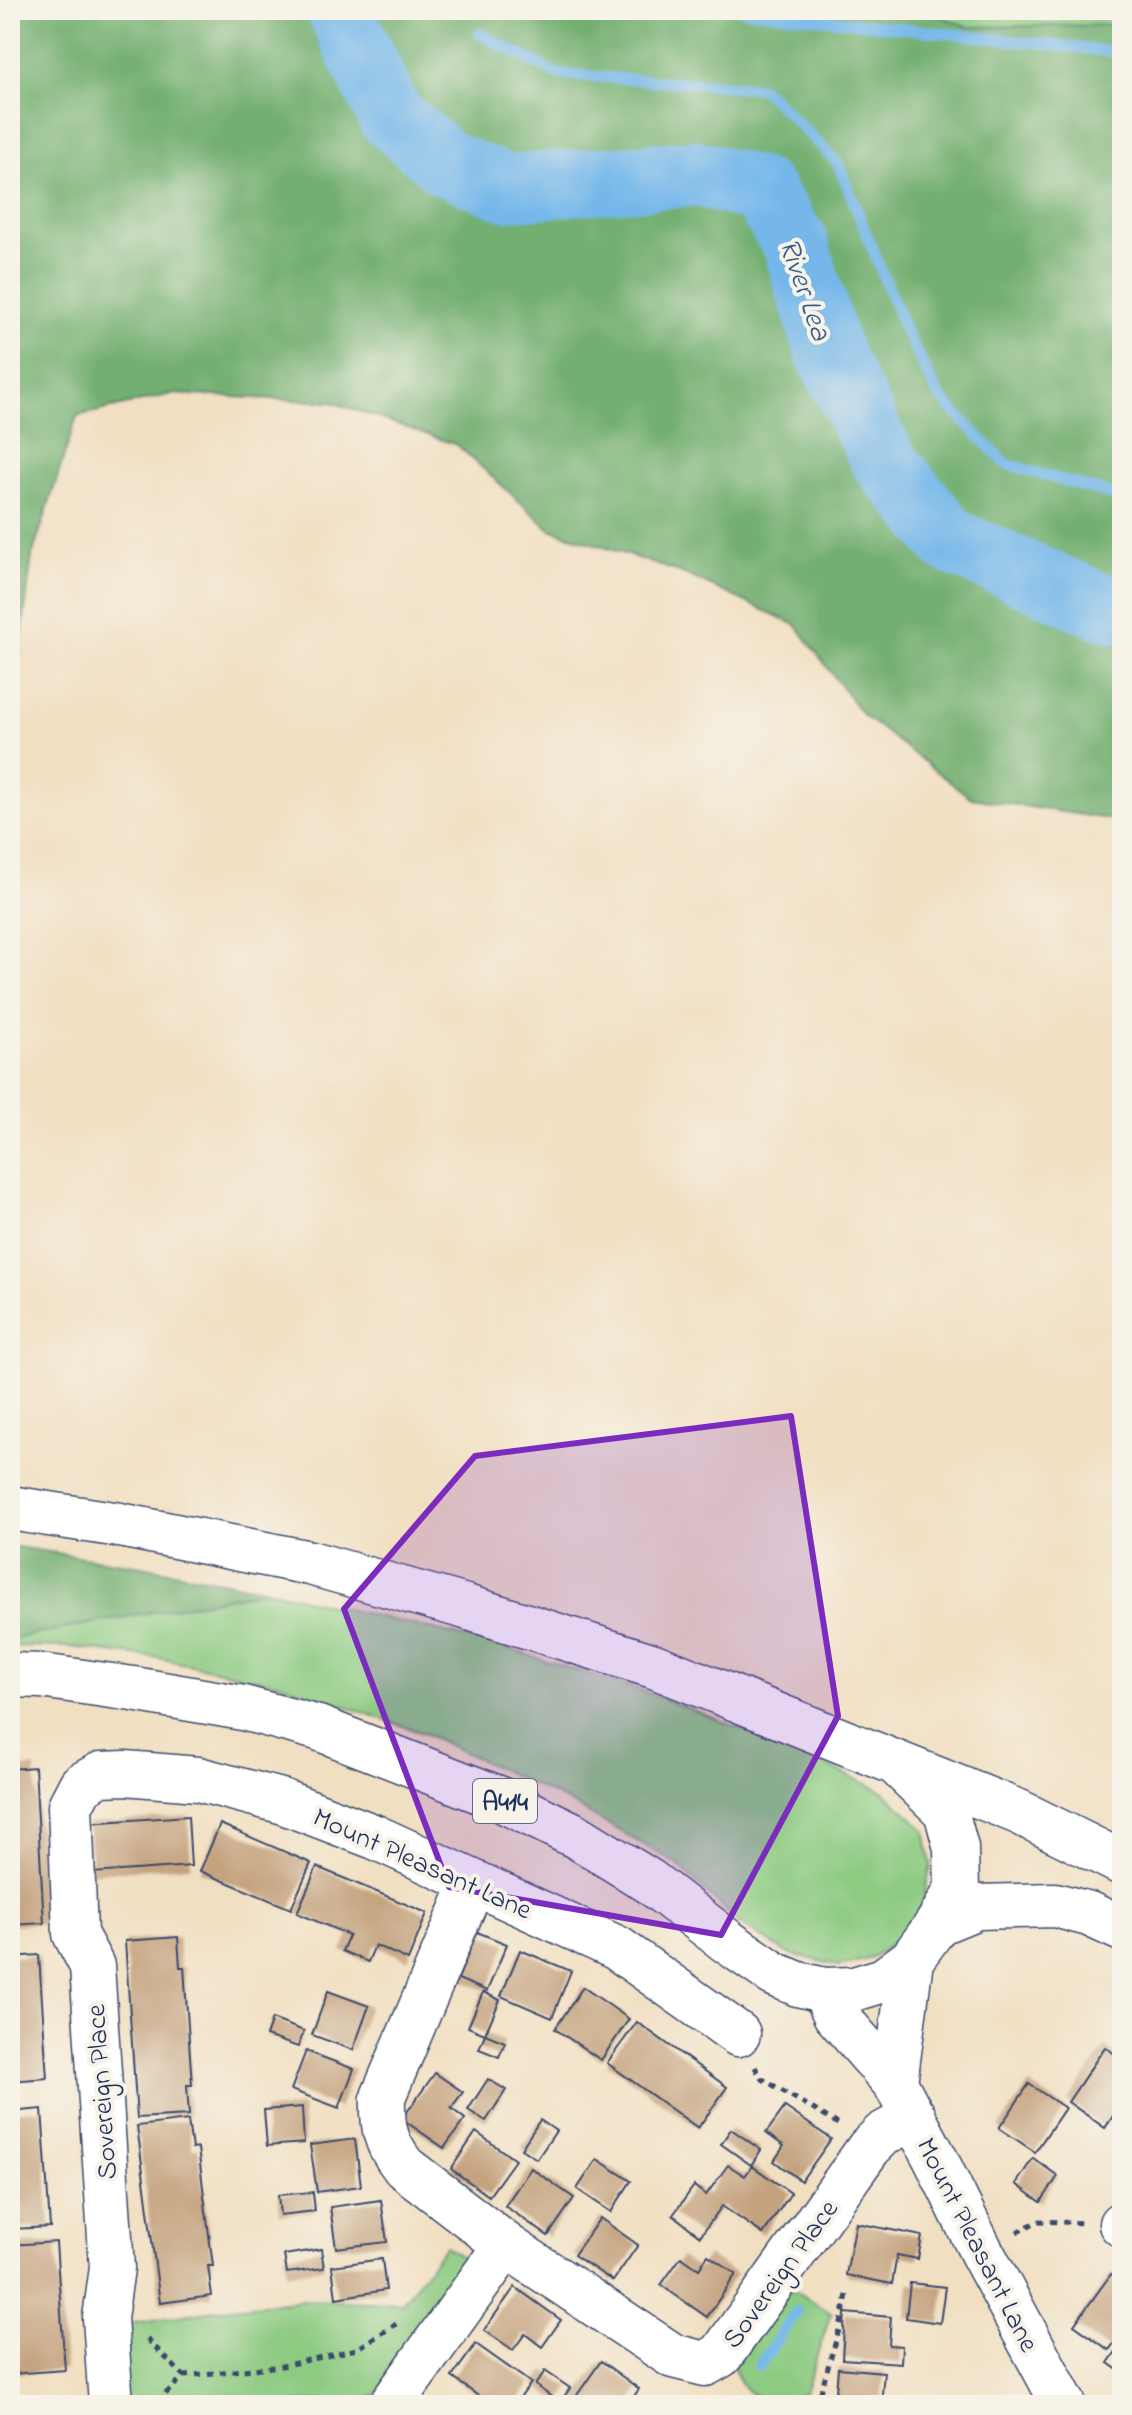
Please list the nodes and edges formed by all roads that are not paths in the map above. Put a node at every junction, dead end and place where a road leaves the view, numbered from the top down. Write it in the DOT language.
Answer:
graph roads {
  1 [pos="10,1508"];
  2 [pos="10,1675"];
  3 [pos="898,1765"];
  4 [pos="81,1785"];
  5 [pos="1122,1863"];
  6 [pos="473,1884"];
  7 [pos="938,1923"];
  8 [pos="1122,1929"];
  9 [pos="911,1960"];
  10 [pos="824,1990"];
  11 [pos="738,2034"];
  12 [pos="904,2100"];
  13 [pos="506,2245"];
  14 [pos="111,2405"];
  15 [pos="391,2405"];
  16 [pos="1064,2405"];
  1 -- 3 [label="main road, A414"];
  2 -- 10 [label="main road, A414"];
  3 -- 5 [label="main road, A414"];
  3 -- 7 [label="main road, A414"];
  4 -- 6 [label="main road, Mount Pleasant Lane"];
  4 -- 14 [label="main road, Sovereign Place"];
  6 -- 11 [label="main road, Mount Pleasant Lane"];
  6 -- 13 [label="main road, Sovereign Place"];
  7 -- 8 [label="main road"];
  7 -- 9 [label="main road, A414"];
  9 -- 10 [label="main road, A414"];
  9 -- 12 [label="main road"];
  10 -- 12 [label="main road, Mount Pleasant Lane"];
  12 -- 13 [label="main road, Sovereign Place"];
  12 -- 16 [label="main road, Mount Pleasant Lane"];
  13 -- 15 [label="main road"];
}
